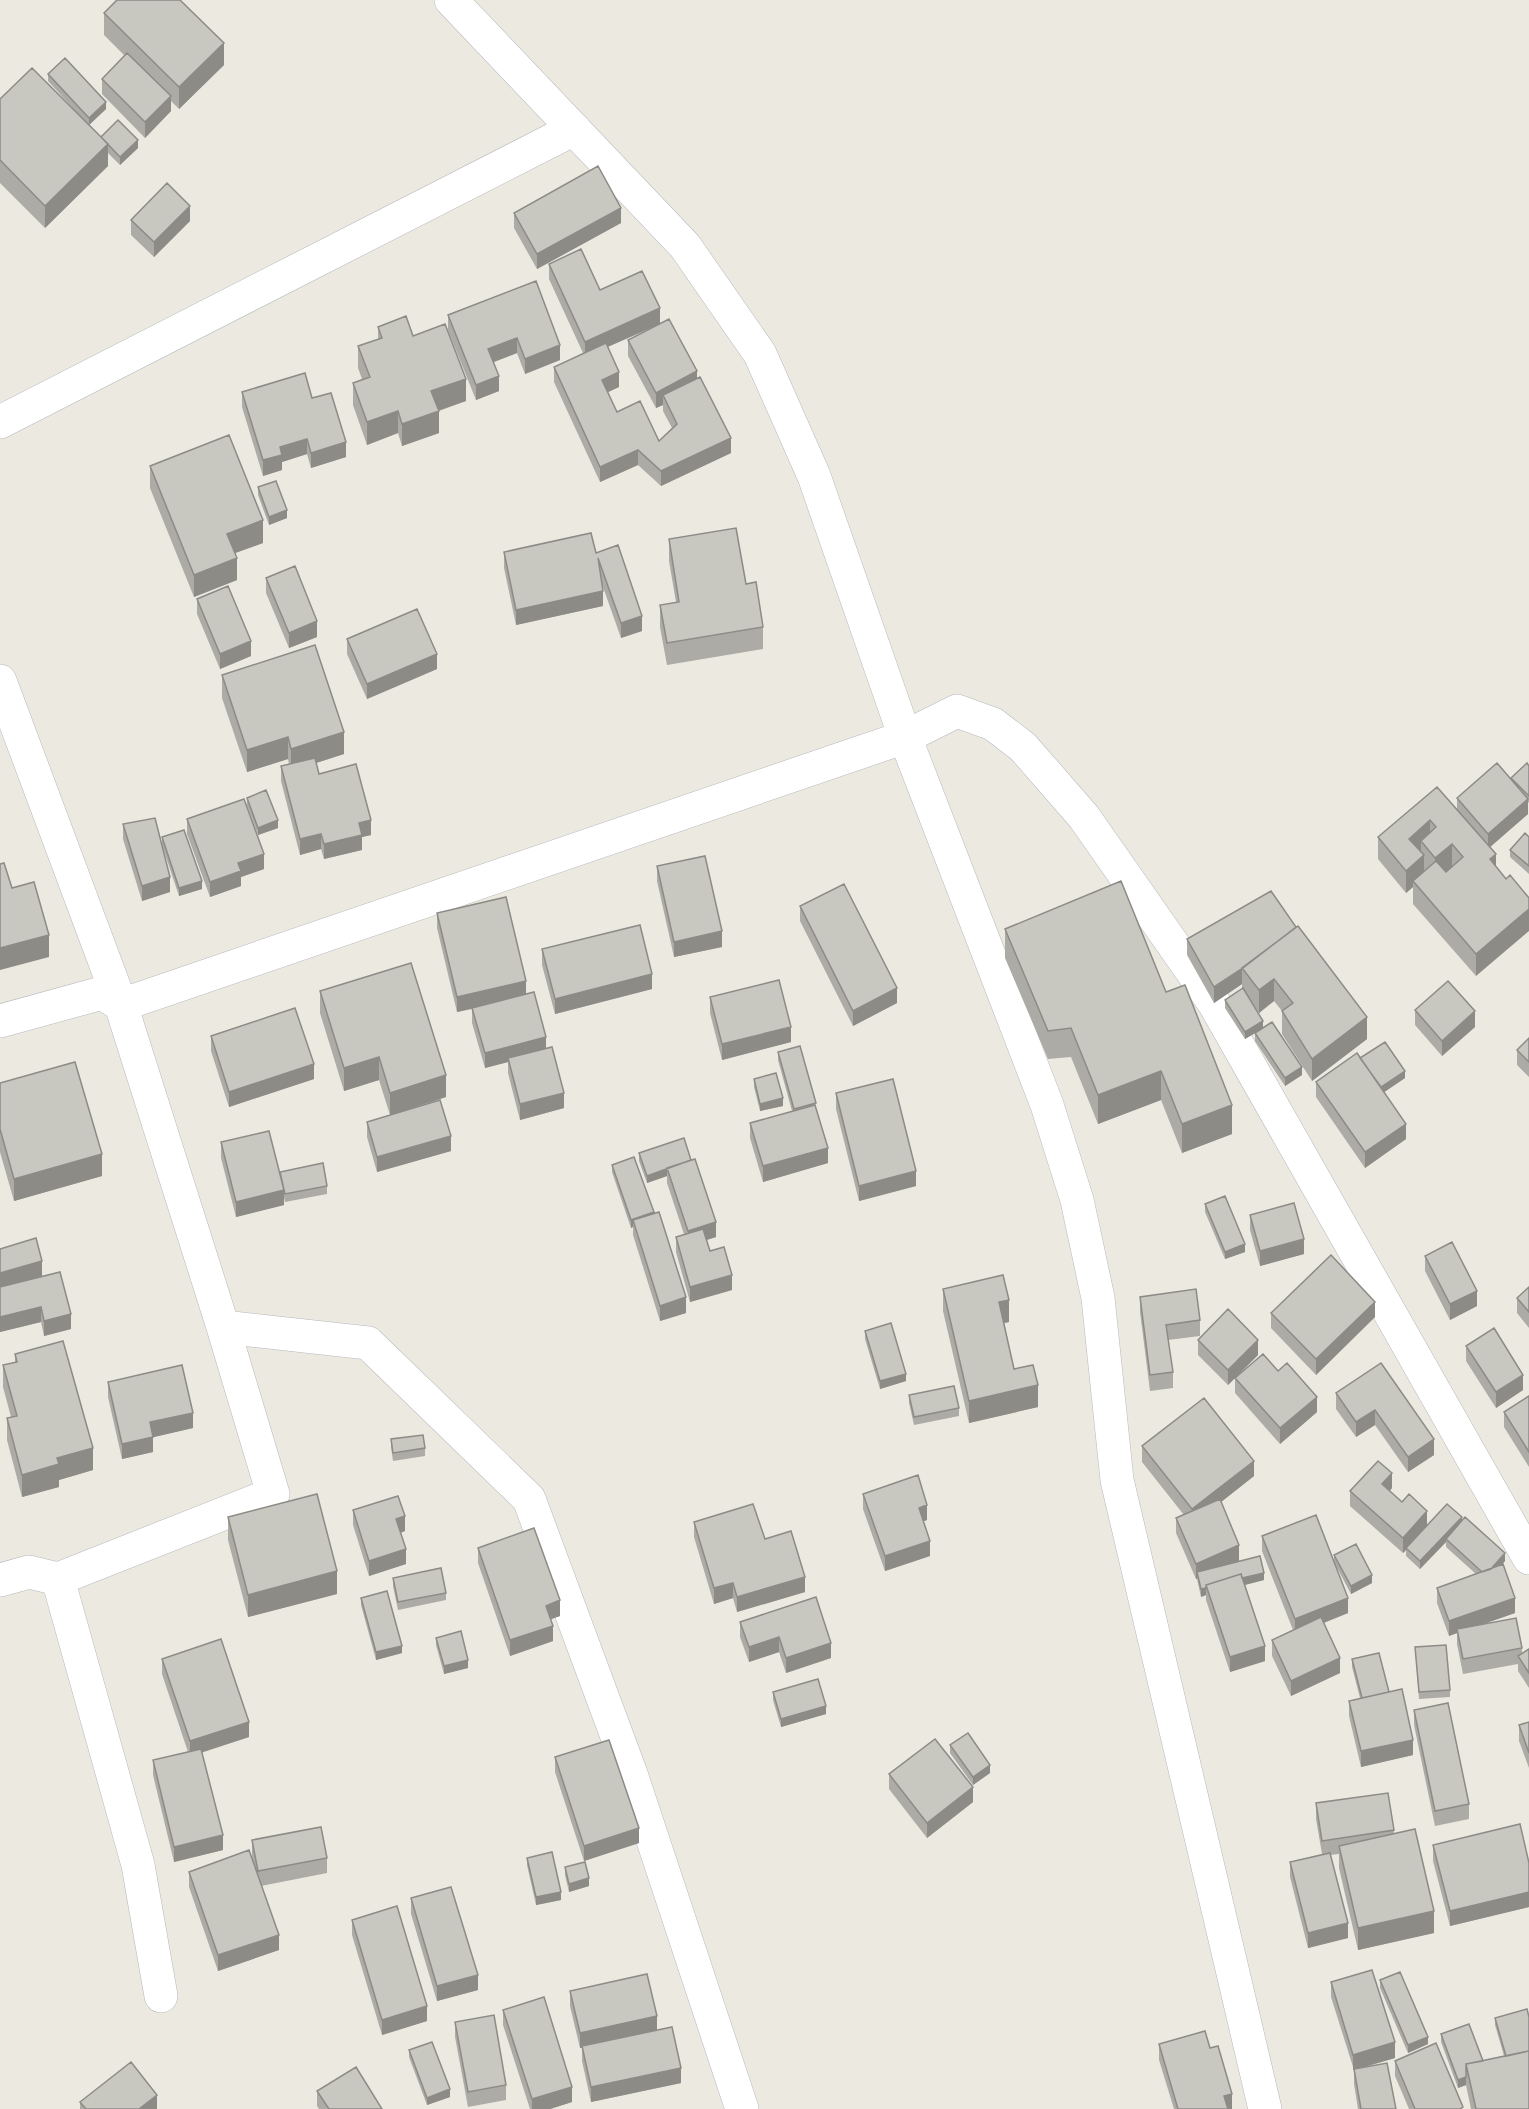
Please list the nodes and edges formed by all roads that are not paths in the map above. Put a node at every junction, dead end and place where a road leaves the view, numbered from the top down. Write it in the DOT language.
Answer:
graph roads {
  1 [pos="451,0"];
  2 [pos="573,129"];
  3 [pos="0,422"];
  4 [pos="0,681"];
  5 [pos="905,736"];
  6 [pos="121,1005"];
  7 [pos="0,1021"];
  8 [pos="223,1327"];
  9 [pos="1529,1558"];
  10 [pos="58,1579"];
  11 [pos="0,1580"];
  12 [pos="161,1996"];
  13 [pos="742,2109"];
  14 [pos="1264,2109"];
  1 -- 2 [label="street"];
  2 -- 3 [label="street"];
  2 -- 5 [label="street"];
  4 -- 6 [label="street"];
  5 -- 6 [label="street"];
  5 -- 9 [label="street"];
  5 -- 14 [label="street"];
  6 -- 7 [label="street"];
  6 -- 8 [label="street"];
  8 -- 10 [label="street"];
  8 -- 13 [label="street"];
  10 -- 11 [label="street"];
  10 -- 12 [label="street"];
}
